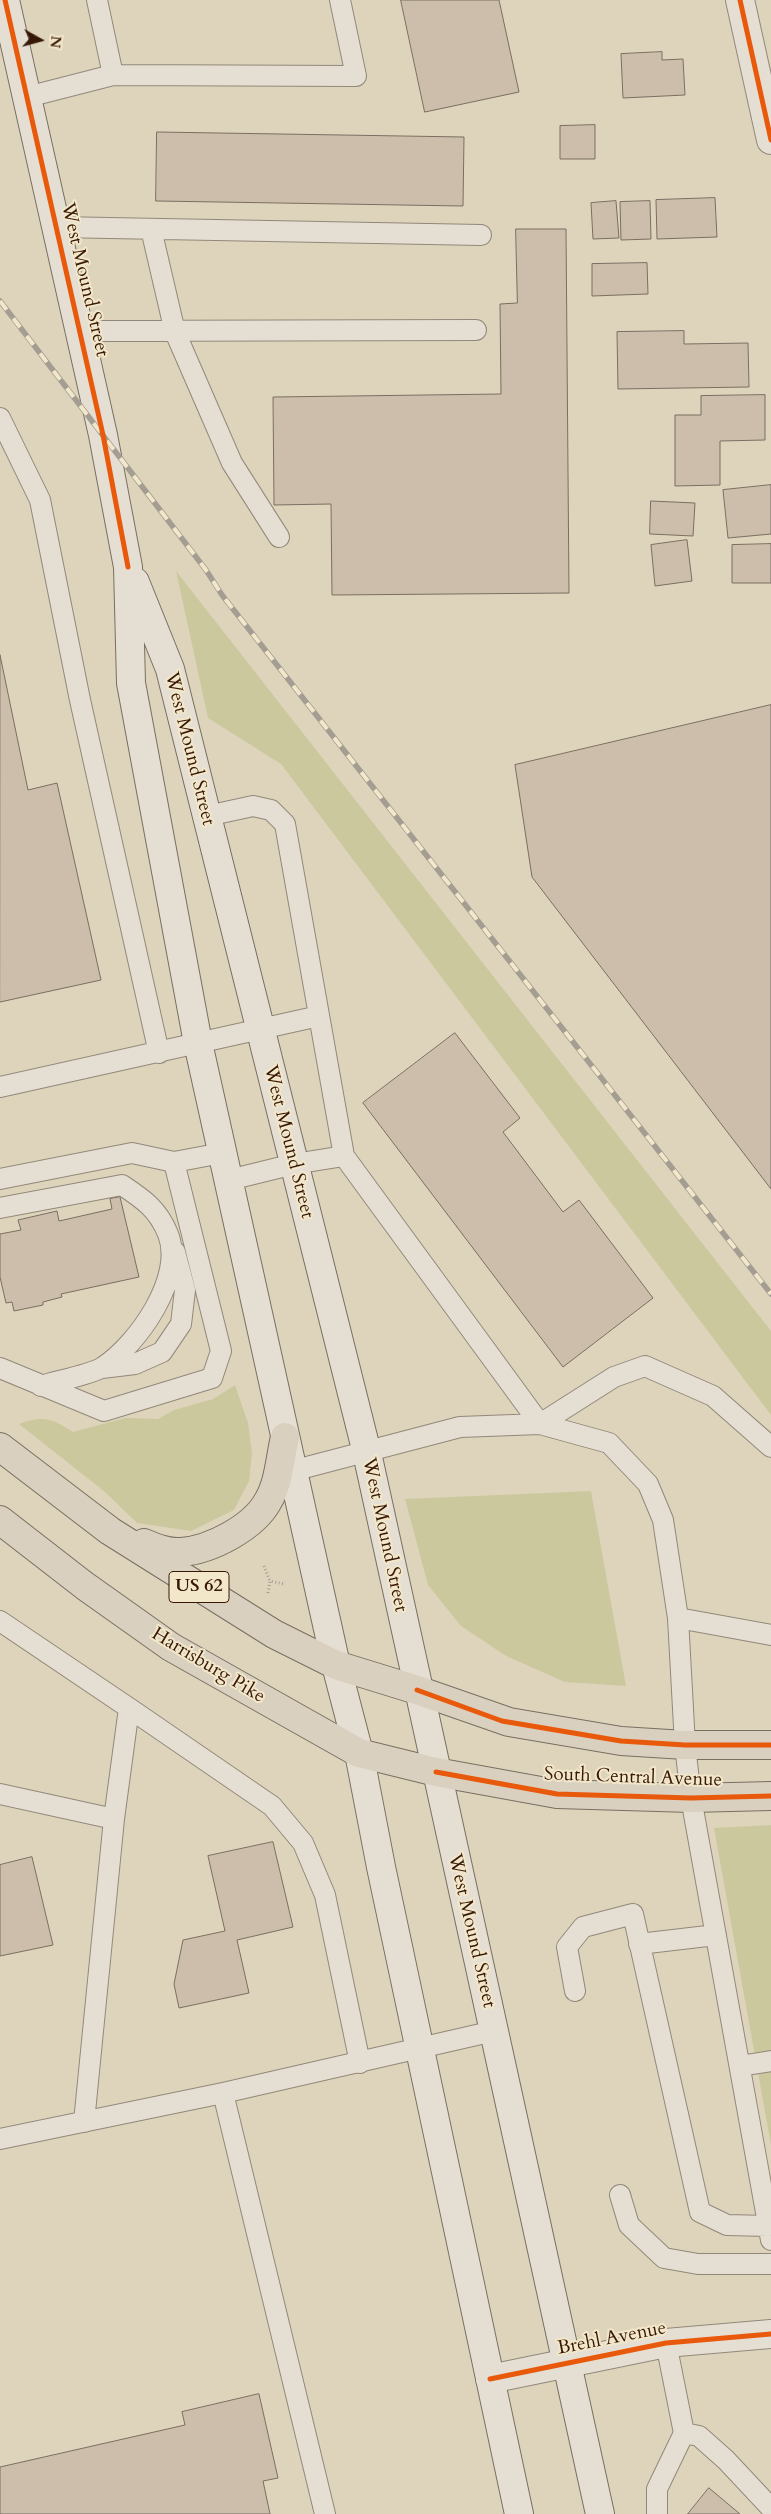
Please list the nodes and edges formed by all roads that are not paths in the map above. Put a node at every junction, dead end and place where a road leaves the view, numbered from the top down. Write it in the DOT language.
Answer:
graph roads {
  1 [pos="5,0"];
  2 [pos="97,0"];
  3 [pos="340,0"];
  4 [pos="740,0"];
  5 [pos="113,74"];
  6 [pos="27,97"];
  7 [pos="771,140"];
  8 [pos="56,227"];
  9 [pos="151,229"];
  10 [pos="482,235"];
  11 [pos="80,330"];
  12 [pos="476,330"];
  13 [pos="175,332"];
  14 [pos="0,418"];
  15 [pos="279,537"];
  16 [pos="128,567"];
  17 [pos="206,816"];
  18 [pos="319,1016"];
  19 [pos="259,1029"];
  20 [pos="198,1043"];
  21 [pos="159,1053"];
  22 [pos="0,1087"];
  23 [pos="222,1153"];
  24 [pos="344,1156"];
  25 [pos="174,1162"];
  26 [pos="294,1164"];
  27 [pos="0,1179"];
  28 [pos="229,1180"];
  29 [pos="0,1208"];
  30 [pos="168,1235"];
  31 [pos="0,1368"];
  32 [pos="102,1368"];
  33 [pos="40,1386"];
  34 [pos="540,1424"];
  35 [pos="285,1438"];
  36 [pos="0,1446"];
  37 [pos="771,1447"];
  38 [pos="367,1453"];
  39 [pos="292,1471"];
  40 [pos="0,1520"];
  41 [pos="110,1531"];
  42 [pos="678,1618"];
  43 [pos="0,1621"];
  44 [pos="771,1635"];
  45 [pos="336,1666"];
  46 [pos="417,1690"];
  47 [pos="129,1708"];
  48 [pos="685,1745"];
  49 [pos="771,1746"];
  50 [pos="359,1754"];
  51 [pos="436,1772"];
  52 [pos="0,1794"];
  53 [pos="771,1796"];
  54 [pos="691,1798"];
  55 [pos="114,1819"];
  56 [pos="716,1935"];
  57 [pos="639,1944"];
  58 [pos="575,1990"];
  59 [pos="494,2031"];
  60 [pos="419,2049"];
  61 [pos="771,2061"];
  62 [pos="360,2063"];
  63 [pos="740,2066"];
  64 [pos="223,2093"];
  65 [pos="84,2122"];
  66 [pos="0,2139"];
  67 [pos="620,2195"];
  68 [pos="770,2233"];
  69 [pos="771,2264"];
  70 [pos="771,2334"];
  71 [pos="666,2343"];
  72 [pos="567,2362"];
  73 [pos="490,2379"];
  74 [pos="684,2432"];
  75 [pos="771,2508"];
  76 [pos="326,2514"];
  77 [pos="519,2514"];
  78 [pos="600,2514"];
  79 [pos="657,2514"];
  1 -- 6 [label="main road, West Mound Street"];
  2 -- 5 [label="lane"];
  3 -- 5 [label="lane"];
  4 -- 7 [label="main road"];
  5 -- 6 [label="lane"];
  6 -- 8 [label="main road, West Mound Street"];
  8 -- 9 [label="lane"];
  8 -- 11 [label="main road, West Mound Street"];
  9 -- 10 [label="lane"];
  9 -- 13 [label="lane"];
  11 -- 13 [label="lane"];
  11 -- 16 [label="main road, West Mound Street"];
  12 -- 13 [label="lane"];
  13 -- 15 [label="lane"];
  14 -- 21 [label="lane"];
  16 -- 17 [label="main road, West Mound Street"];
  16 -- 20 [label="main road, West Mound Street"];
  17 -- 18 [label="lane"];
  17 -- 19 [label="main road, West Mound Street"];
  18 -- 19 [label="lane"];
  18 -- 24 [label="lane"];
  19 -- 20 [label="lane"];
  19 -- 26 [label="main road, West Mound Street"];
  20 -- 21 [label="lane"];
  20 -- 23 [label="main road, West Mound Street"];
  21 -- 22 [label="lane"];
  23 -- 25 [label="lane"];
  23 -- 28 [label="main road, West Mound Street"];
  24 -- 26 [label="lane"];
  24 -- 34 [label="lane"];
  25 -- 27 [label="lane"];
  25 -- 33 [label="lane"];
  26 -- 28 [label="lane"];
  26 -- 38 [label="main road, West Mound Street"];
  28 -- 35 [label="main road, West Mound Street"];
  29 -- 30 [label="lane"];
  30 -- 32 [label="lane"];
  30 -- 32 [label="lane"];
  31 -- 33 [label="lane"];
  32 -- 33 [label="lane"];
  34 -- 37 [label="lane"];
  34 -- 38 [label="lane"];
  34 -- 42 [label="lane"];
  35 -- 39 [label="main road, West Mound Street"];
  35 -- 41 [label="main road"];
  36 -- 41 [label="main road, US 62"];
  38 -- 39 [label="lane"];
  38 -- 46 [label="main road, West Mound Street"];
  39 -- 45 [label="main road, West Mound Street"];
  40 -- 50 [label="main road, Harrisburg Pike"];
  41 -- 45 [label="main road, US 62"];
  42 -- 44 [label="lane"];
  42 -- 48 [label="lane"];
  43 -- 47 [label="lane"];
  45 -- 46 [label="main road, US 62"];
  45 -- 50 [label="main road, West Mound Street"];
  46 -- 48 [label="main road, South Central Avenue / US 62"];
  46 -- 51 [label="main road, West Mound Street"];
  47 -- 55 [label="lane"];
  47 -- 62 [label="lane"];
  48 -- 49 [label="main road, South Central Avenue / US 62"];
  48 -- 54 [label="lane"];
  50 -- 51 [label="main road, Harrisburg Pike"];
  50 -- 60 [label="main road, West Mound Street"];
  51 -- 54 [label="main road, South Central Avenue"];
  51 -- 59 [label="main road, West Mound Street"];
  52 -- 55 [label="lane"];
  53 -- 54 [label="main road, South Central Avenue"];
  54 -- 56 [label="lane"];
  55 -- 65 [label="lane"];
  56 -- 57 [label="lane"];
  56 -- 63 [label="lane"];
  57 -- 58 [label="lane"];
  57 -- 68 [label="lane"];
  59 -- 60 [label="lane"];
  59 -- 72 [label="main road, West Mound Street"];
  60 -- 62 [label="lane"];
  60 -- 73 [label="main road, West Mound Street"];
  61 -- 63 [label="lane"];
  62 -- 64 [label="lane"];
  63 -- 68 [label="lane"];
  64 -- 65 [label="lane"];
  64 -- 76 [label="lane"];
  65 -- 66 [label="lane"];
  67 -- 69 [label="lane"];
  70 -- 71 [label="main road, Brehl Avenue"];
  71 -- 72 [label="main road, Brehl Avenue"];
  71 -- 74 [label="lane"];
  72 -- 73 [label="main road, Brehl Avenue"];
  72 -- 78 [label="main road, West Mound Street"];
  73 -- 77 [label="main road, West Mound Street"];
  74 -- 75 [label="lane"];
  74 -- 79 [label="lane"];
}
